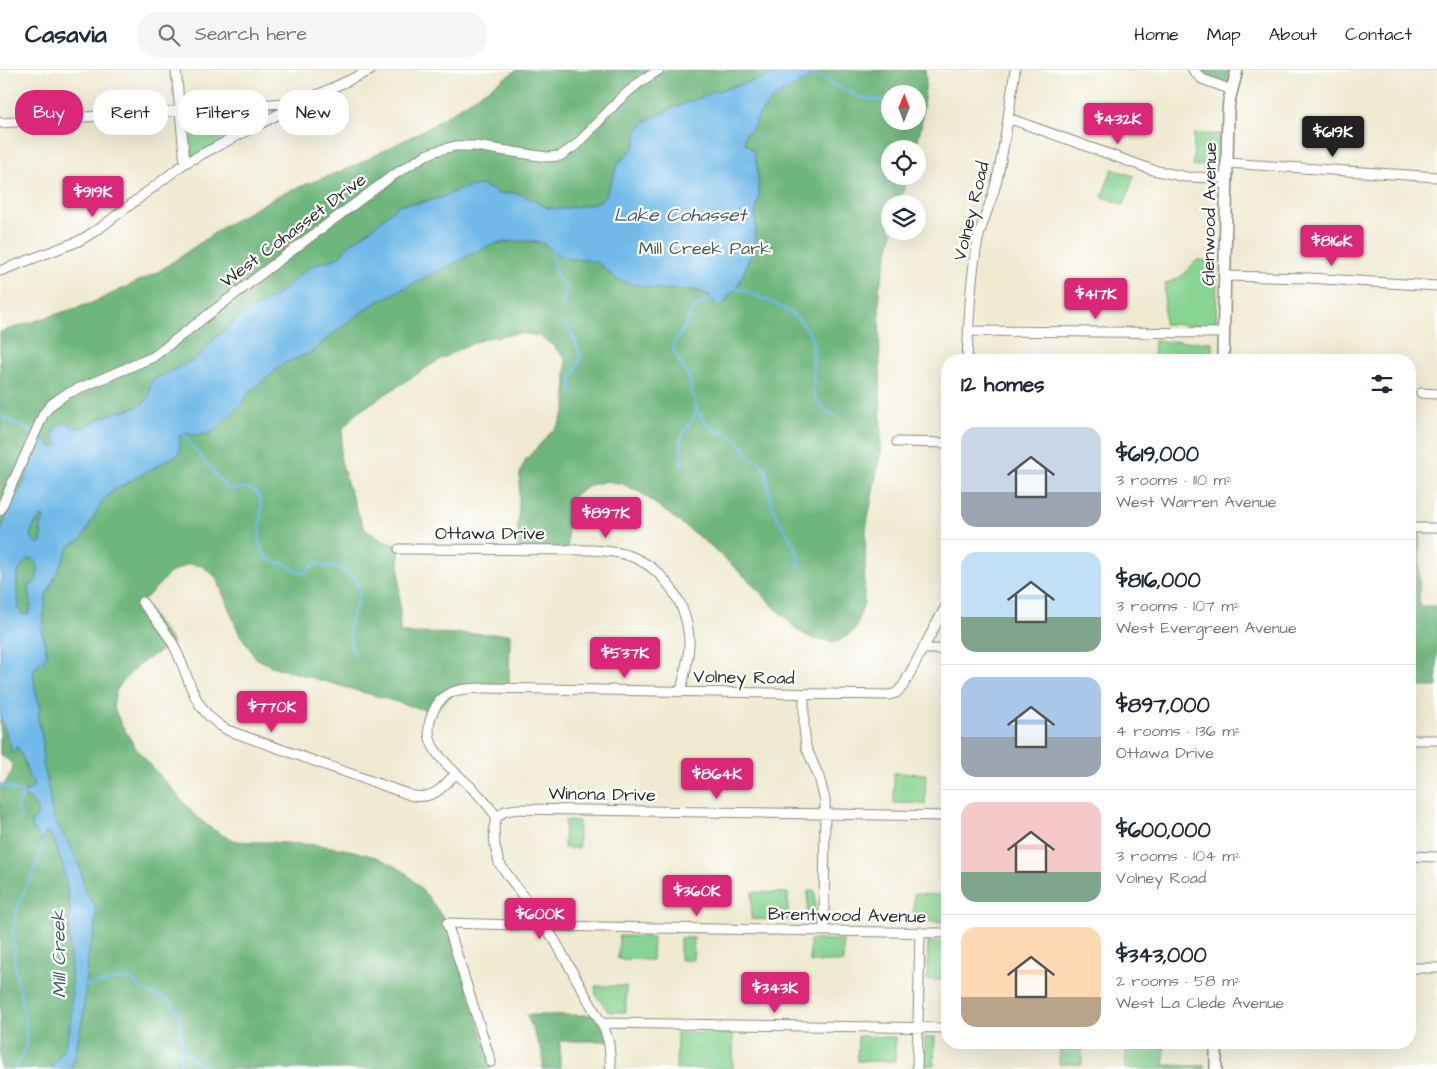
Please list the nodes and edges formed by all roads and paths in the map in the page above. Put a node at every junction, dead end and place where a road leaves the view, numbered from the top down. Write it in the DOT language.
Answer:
graph roads {
  1 [pos="176,70"];
  2 [pos="371,70"];
  3 [pos="659,70"];
  4 [pos="1015,70"];
  5 [pos="1192,70"];
  6 [pos="1237,70"];
  7 [pos="178,90"];
  8 [pos="328,90"];
  9 [pos="1232,90"];
  10 [pos="178,110"];
  11 [pos="278,115"];
  12 [pos="1008,118"];
  13 [pos="0,123"];
  14 [pos="182,135"];
  15 [pos="185,163"];
  16 [pos="1227,163"];
  17 [pos="1437,177"];
  18 [pos="1227,178"];
  19 [pos="0,271"];
  20 [pos="1226,276"];
  21 [pos="1437,286"];
  22 [pos="969,331"];
  23 [pos="1223,333"];
  24 [pos="967,354"];
  25 [pos="1223,354"];
  26 [pos="1421,393"];
  27 [pos="1437,394"];
  28 [pos="897,442"];
  29 [pos="941,443"];
  30 [pos="0,510"];
  31 [pos="1416,528"];
  32 [pos="1437,528"];
  33 [pos="399,549"];
  34 [pos="142,602"];
  35 [pos="941,615"];
  36 [pos="923,649"];
  37 [pos="941,649"];
  38 [pos="681,692"];
  39 [pos="804,694"];
  40 [pos="1416,740"];
  41 [pos="1437,740"];
  42 [pos="456,773"];
  43 [pos="825,814"];
  44 [pos="941,816"];
  45 [pos="497,817"];
  46 [pos="1416,856"];
  47 [pos="1437,857"];
  48 [pos="546,926"];
  49 [pos="824,931"];
  50 [pos="920,932"];
  51 [pos="941,933"];
  52 [pos="1416,968"];
  53 [pos="1437,968"];
  54 [pos="602,1023"];
  55 [pos="918,1028"];
  56 [pos="941,1028"];
  57 [pos="1216,1049"];
  58 [pos="491,1062"];
  59 [pos="611,1069"];
  60 [pos="917,1069"];
  61 [pos="1216,1069"];
  1 -- 7 [label="street"];
  2 -- 8 [label="street"];
  3 -- 30 [label="street, West Cohasset Drive"];
  4 -- 12 [label="street, Volney Road"];
  5 -- 9 [label="street"];
  6 -- 9 [label="main road, Glenwood Avenue"];
  9 -- 16 [label="main road, Glenwood Avenue"];
  10 -- 13 [label="street"];
  11 -- 15 [label="street"];
  12 -- 18 [label="street"];
  12 -- 22 [label="street, Volney Road"];
  14 -- 15 [label="street"];
  15 -- 19 [label="street"];
  16 -- 17 [label="street"];
  16 -- 18 [label="main road, Glenwood Avenue"];
  18 -- 20 [label="main road, Glenwood Avenue"];
  20 -- 21 [label="street"];
  20 -- 23 [label="main road, Glenwood Avenue"];
  22 -- 23 [label="street"];
  22 -- 24 [label="street, Volney Road"];
  23 -- 25 [label="main road, Glenwood Avenue"];
  26 -- 27 [label="street"];
  28 -- 29 [label="street"];
  31 -- 32 [label="street"];
  33 -- 38 [label="street, Ottawa Drive"];
  34 -- 42 [label="street"];
  35 -- 36 [label="street, Volney Road"];
  36 -- 37 [label="street"];
  36 -- 39 [label="street, Volney Road"];
  38 -- 39 [label="street, Volney Road"];
  38 -- 42 [label="street, Volney Road"];
  39 -- 43 [label="street"];
  40 -- 41 [label="street"];
  42 -- 45 [label="street, Volney Road"];
  43 -- 44 [label="street, Winona Drive"];
  43 -- 45 [label="street, Winona Drive"];
  43 -- 49 [label="street"];
  45 -- 48 [label="street"];
  46 -- 47 [label="street"];
  48 -- 49 [label="street, Brentwood Avenue"];
  48 -- 54 [label="street"];
  48 -- 58 [label="street, Brentwood Avenue"];
  49 -- 50 [label="street, Brentwood Avenue"];
  50 -- 51 [label="street, Brentwood Avenue"];
  50 -- 55 [label="street"];
  52 -- 53 [label="street"];
  54 -- 55 [label="street"];
  54 -- 59 [label="street"];
  55 -- 56 [label="street"];
  55 -- 60 [label="street"];
  57 -- 61 [label="main road"];
}
